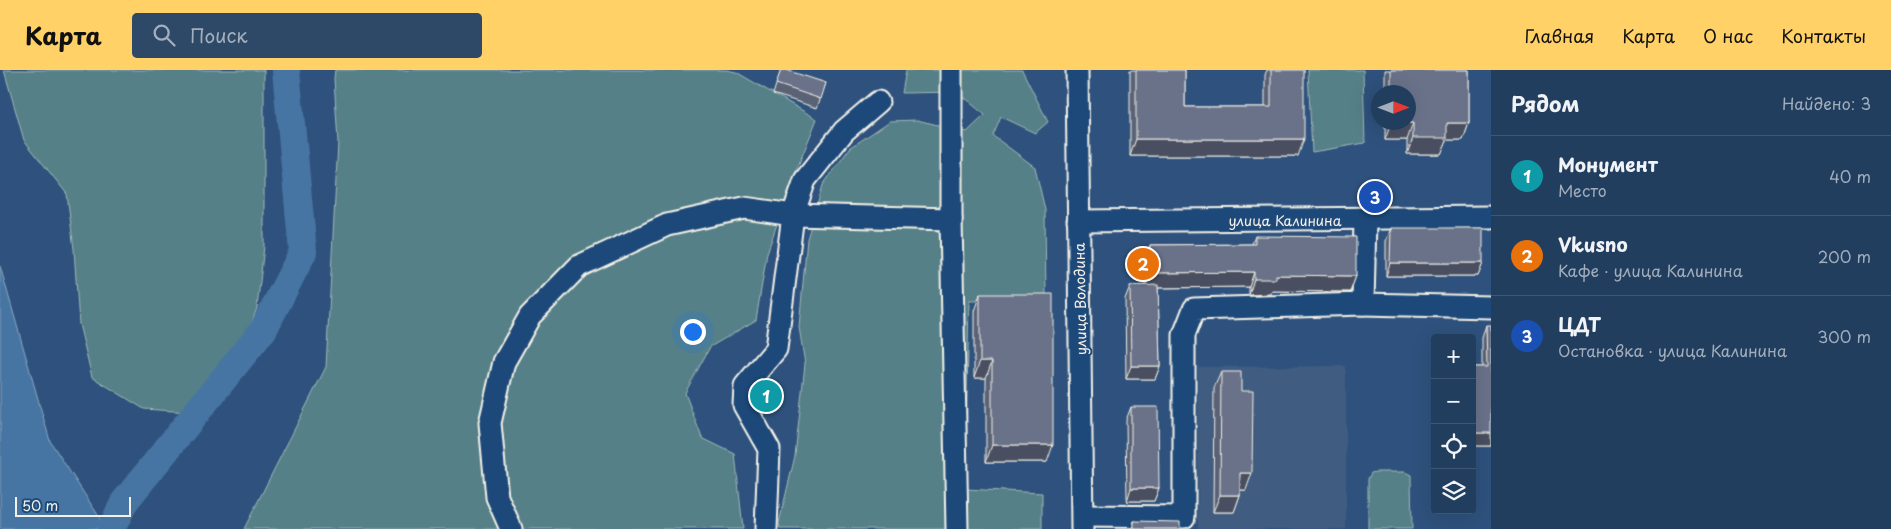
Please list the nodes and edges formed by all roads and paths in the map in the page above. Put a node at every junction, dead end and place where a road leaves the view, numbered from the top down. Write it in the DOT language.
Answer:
graph roads {
  1 [pos="951,70"];
  2 [pos="1077,70"];
  3 [pos="878,102"];
  4 [pos="793,215"];
  5 [pos="1491,217"];
  6 [pos="951,219"];
  7 [pos="1365,219"];
  8 [pos="1078,221"];
  9 [pos="1363,304"];
  10 [pos="1491,307"];
  11 [pos="1082,522"];
  12 [pos="1184,523"];
  13 [pos="511,529"];
  14 [pos="766,529"];
  15 [pos="957,529"];
  1 -- 6 [label="street"];
  2 -- 8 [label="street, улица Володина"];
  3 -- 4 [label="street"];
  4 -- 6 [label="street"];
  4 -- 13 [label="street"];
  4 -- 14 [label="street"];
  5 -- 7 [label="street, улица Калинина"];
  6 -- 15 [label="street"];
  7 -- 8 [label="street, улица Калинина"];
  7 -- 9 [label="street"];
  8 -- 11 [label="street, улица Володина"];
  9 -- 10 [label="street"];
  9 -- 12 [label="street"];
  11 -- 12 [label="street"];
}
